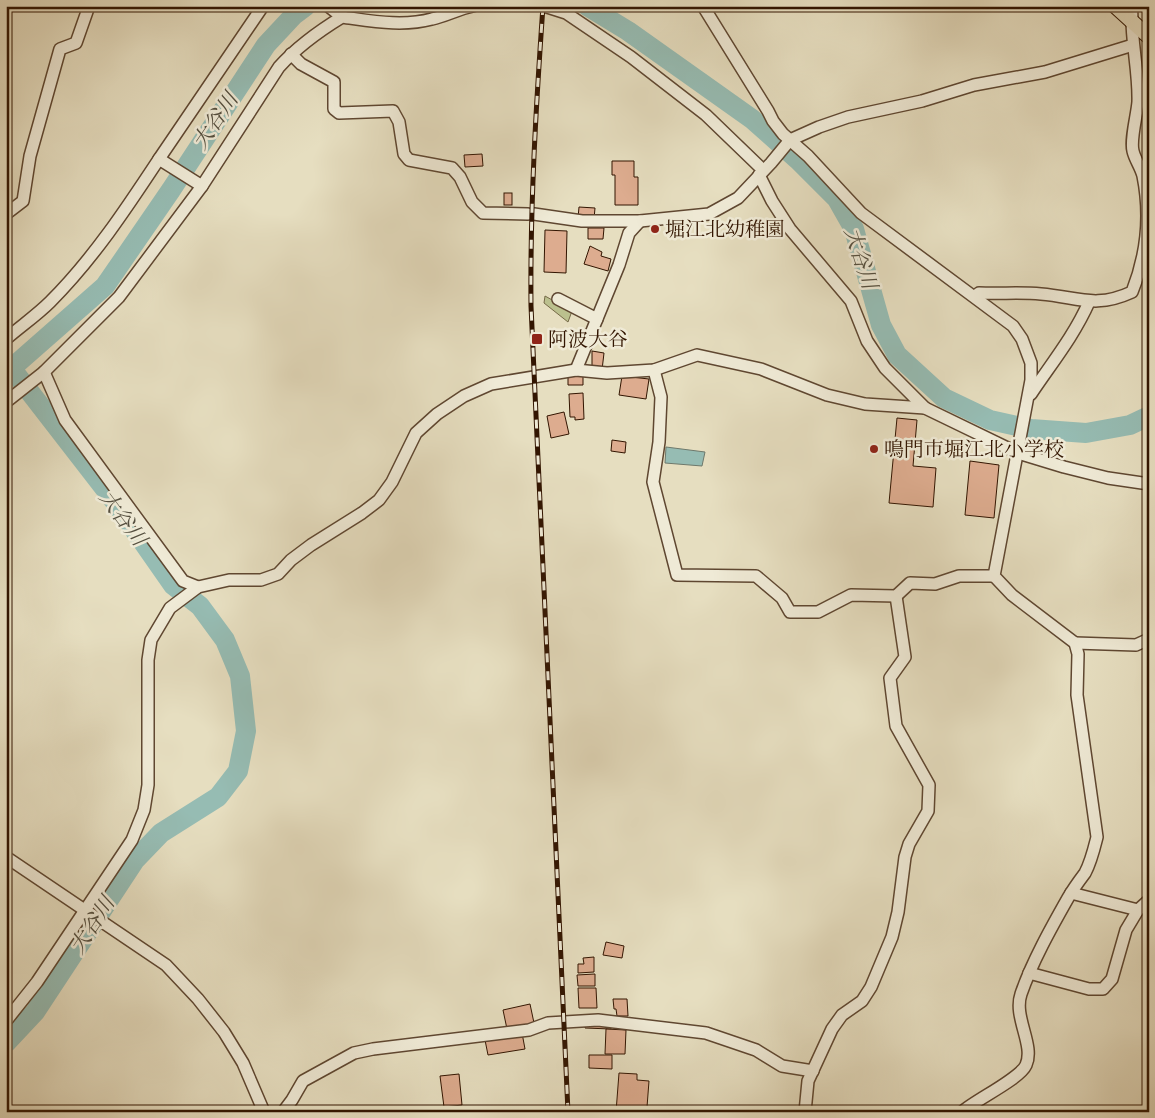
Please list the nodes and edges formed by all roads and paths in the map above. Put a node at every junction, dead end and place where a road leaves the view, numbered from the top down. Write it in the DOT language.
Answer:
graph roads {
  1 [pos="89,6"];
  2 [pos="263,6"];
  3 [pos="473,6"];
  4 [pos="544,6"];
  5 [pos="703,6"];
  6 [pos="1114,6"];
  7 [pos="334,11"];
  8 [pos="1132,13"];
  9 [pos="1149,36"];
  10 [pos="1134,45"];
  11 [pos="291,54"];
  12 [pos="1143,100"];
  13 [pos="788,142"];
  14 [pos="160,160"];
  15 [pos="764,169"];
  16 [pos="1146,174"];
  17 [pos="199,184"];
  18 [pos="6,214"];
  19 [pos="640,221"];
  20 [pos="974,296"];
  21 [pos="558,299"];
  22 [pos="1089,302"];
  23 [pos="597,319"];
  24 [pos="6,338"];
  25 [pos="576,370"];
  26 [pos="654,370"];
  27 [pos="44,372"];
  28 [pos="6,402"];
  29 [pos="1026,404"];
  30 [pos="925,408"];
  31 [pos="1019,449"];
  32 [pos="1149,484"];
  33 [pos="994,576"];
  34 [pos="195,589"];
  35 [pos="896,596"];
  36 [pos="1149,639"];
  37 [pos="1076,643"];
  38 [pos="6,858"];
  39 [pos="1071,892"];
  40 [pos="1149,900"];
  41 [pos="1138,910"];
  42 [pos="88,914"];
  43 [pos="1029,973"];
  44 [pos="6,1021"];
  45 [pos="813,1071"];
  46 [pos="264,1112"];
  47 [pos="283,1112"];
  48 [pos="805,1112"];
  49 [pos="962,1112"];
  1 -- 18 [label="street"];
  2 -- 14 [label="street"];
  3 -- 7 [label="street"];
  4 -- 15 [label="street"];
  5 -- 13 [label="street"];
  6 -- 8 [label="main road"];
  7 -- 11 [label="street"];
  8 -- 9 [label="main road"];
  8 -- 10 [label="street"];
  10 -- 12 [label="street"];
  10 -- 13 [label="street"];
  11 -- 17 [label="street"];
  11 -- 19 [label="street"];
  12 -- 16 [label="street"];
  13 -- 15 [label="street"];
  13 -- 20 [label="street"];
  14 -- 17 [label="street"];
  14 -- 24 [label="street"];
  15 -- 19 [label="street"];
  15 -- 30 [label="street"];
  16 -- 22 [label="street"];
  17 -- 27 [label="street"];
  19 -- 23 [label="street"];
  20 -- 22 [label="street"];
  20 -- 29 [label="street"];
  21 -- 23 [label="street"];
  22 -- 29 [label="street"];
  23 -- 25 [label="street"];
  25 -- 26 [label="street"];
  25 -- 34 [label="street"];
  26 -- 30 [label="street"];
  26 -- 35 [label="street"];
  27 -- 28 [label="street"];
  27 -- 34 [label="street"];
  29 -- 31 [label="street"];
  30 -- 31 [label="street"];
  31 -- 32 [label="street"];
  31 -- 33 [label="street"];
  33 -- 35 [label="street"];
  33 -- 37 [label="street"];
  34 -- 42 [label="street"];
  35 -- 45 [label="street"];
  36 -- 37 [label="street"];
  37 -- 39 [label="street"];
  38 -- 42 [label="street"];
  39 -- 41 [label="street"];
  39 -- 43 [label="street"];
  40 -- 41 [label="street"];
  41 -- 43 [label="street"];
  42 -- 44 [label="street"];
  42 -- 46 [label="street"];
  43 -- 49 [label="street"];
  45 -- 47 [label="street"];
  45 -- 48 [label="street"];
}
